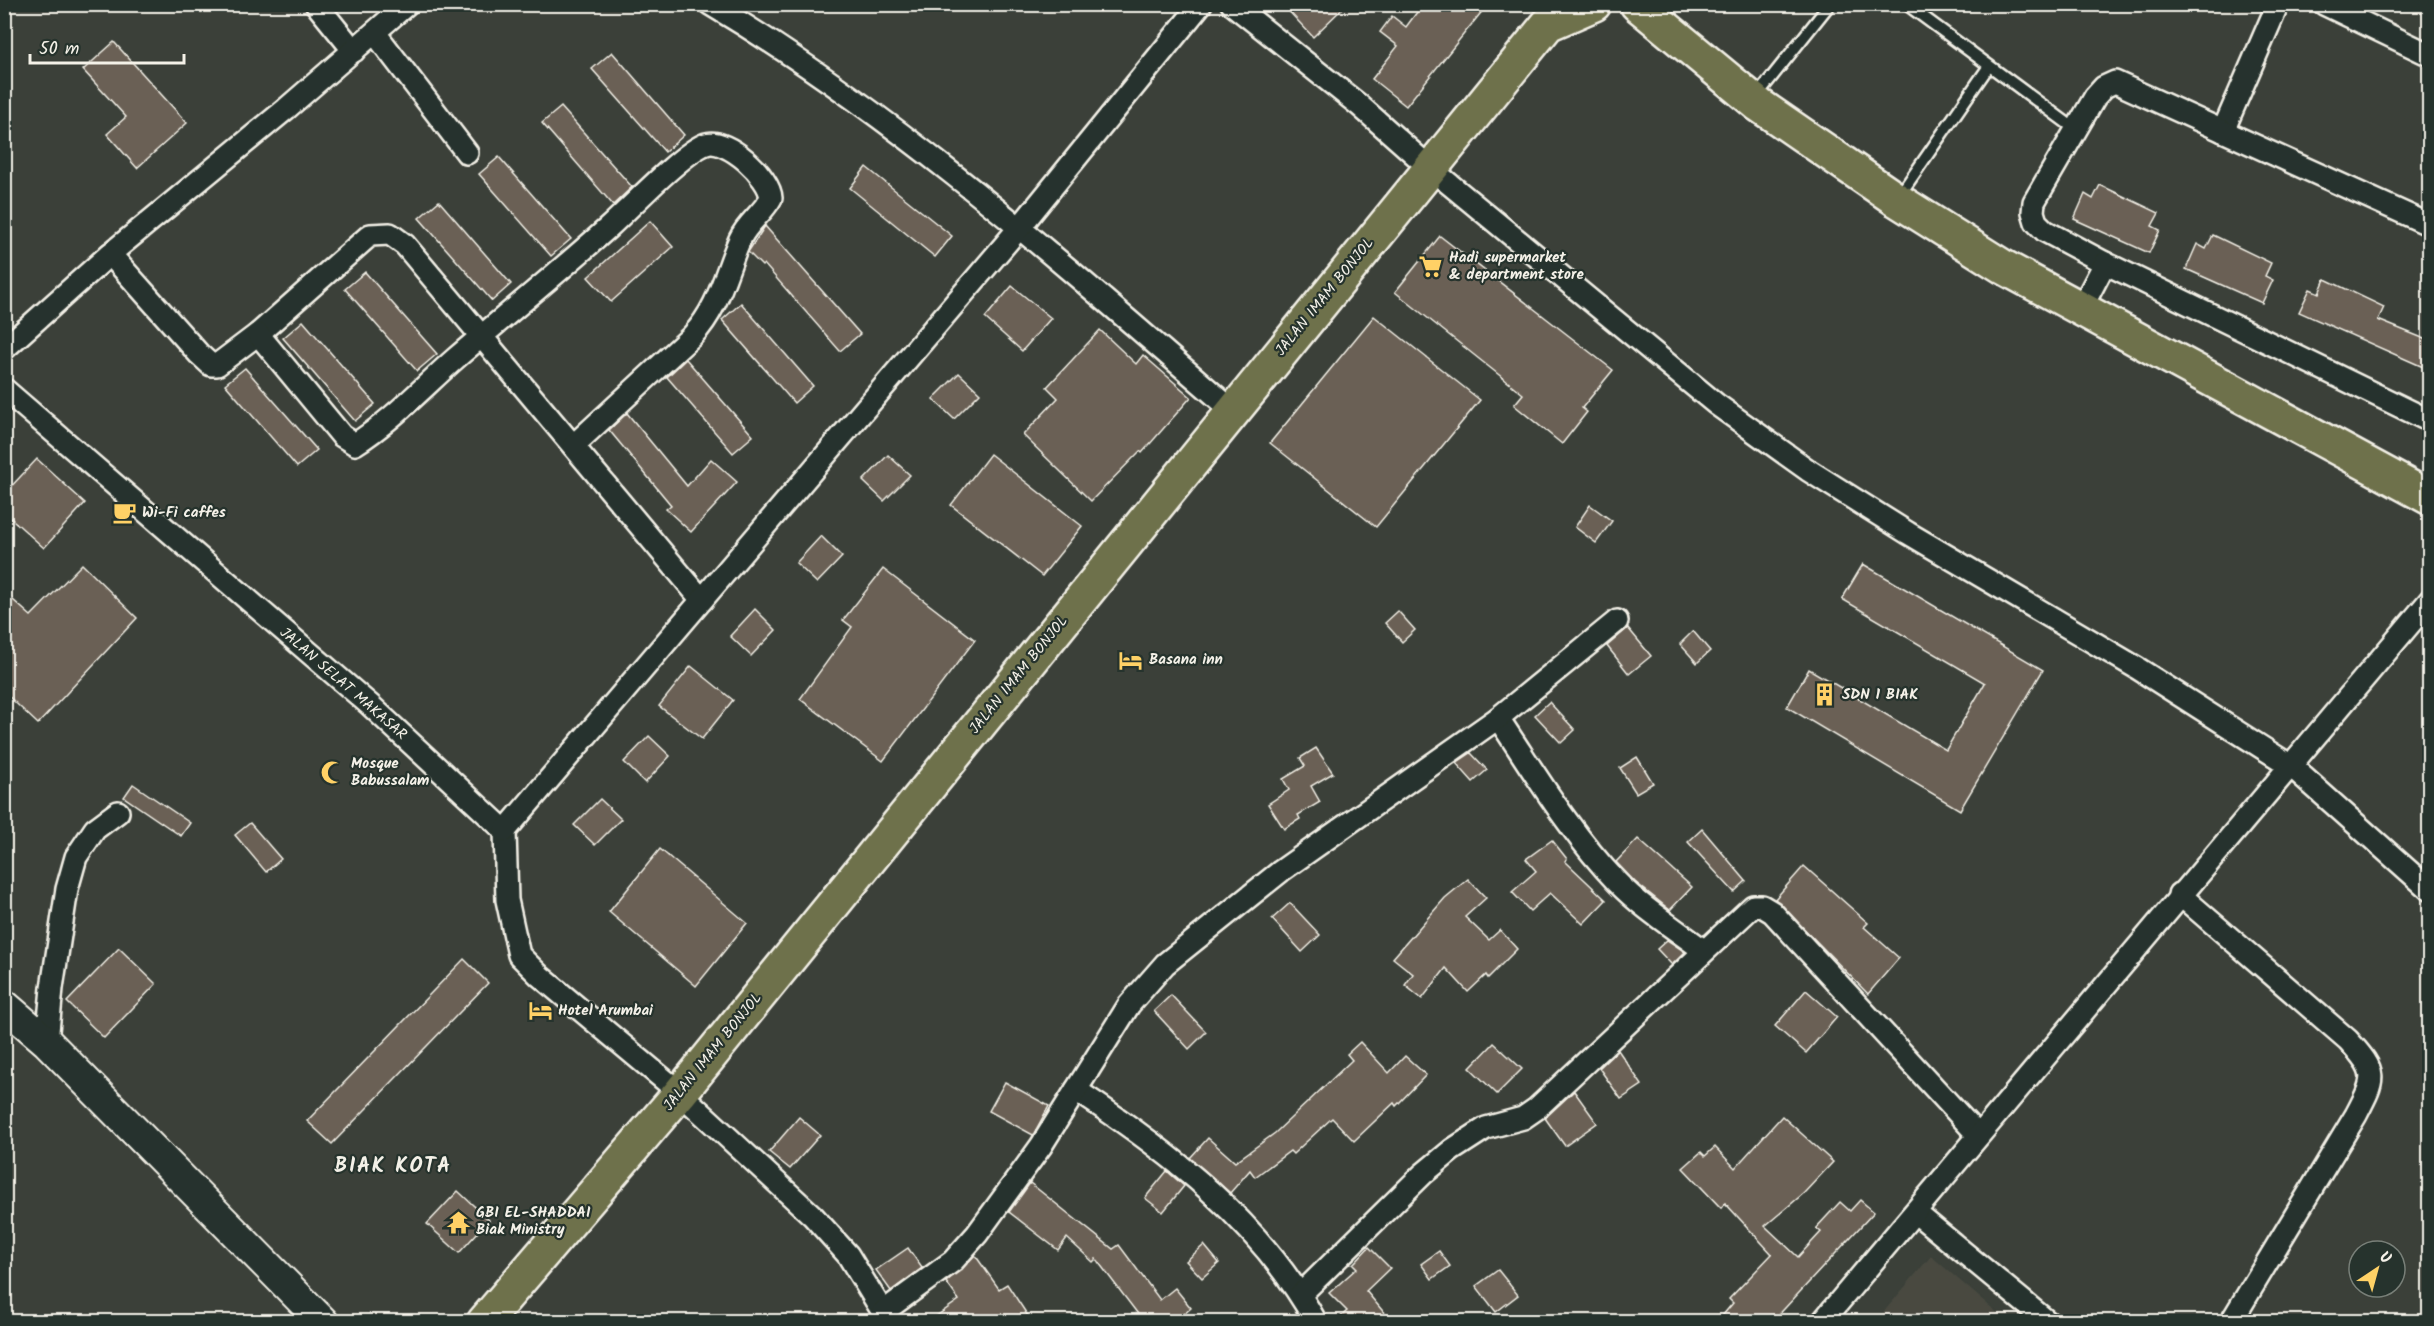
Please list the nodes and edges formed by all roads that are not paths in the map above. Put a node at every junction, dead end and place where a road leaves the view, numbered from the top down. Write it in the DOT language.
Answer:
graph roads {
  1 [pos="316,4"];
  2 [pos="407,4"];
  3 [pos="710,4"];
  4 [pos="1201,4"];
  5 [pos="1232,4"];
  6 [pos="1594,4"];
  7 [pos="1637,4"];
  8 [pos="1830,4"];
  9 [pos="1906,4"];
  10 [pos="2278,4"];
  11 [pos="2324,4"];
  12 [pos="1550,14"];
  13 [pos="375,33"];
  14 [pos="354,51"];
  15 [pos="2430,55"];
  16 [pos="1989,66"];
  17 [pos="1753,100"];
  18 [pos="2075,129"];
  19 [pos="2223,131"];
  20 [pos="467,153"];
  21 [pos="1430,168"];
  22 [pos="1897,200"];
  23 [pos="2430,225"];
  24 [pos="1020,227"];
  25 [pos="110,254"];
  26 [pos="2105,263"];
  27 [pos="2081,309"];
  28 [pos="258,334"];
  29 [pos="482,336"];
  30 [pos="4,349"];
  31 [pos="4,389"];
  32 [pos="1233,411"];
  33 [pos="2430,421"];
  34 [pos="574,445"];
  35 [pos="2430,498"];
  36 [pos="702,600"];
  37 [pos="2430,600"];
  38 [pos="1617,621"];
  39 [pos="1498,718"];
  40 [pos="2291,766"];
  41 [pos="118,812"];
  42 [pos="505,831"];
  43 [pos="2430,890"];
  44 [pos="2179,894"];
  45 [pos="1703,950"];
  46 [pos="4,1005"];
  47 [pos="47,1042"];
  48 [pos="1076,1090"];
  49 [pos="681,1093"];
  50 [pos="1977,1134"];
  51 [pos="1916,1213"];
  52 [pos="1301,1294"];
  53 [pos="886,1317"];
  54 [pos="322,1322"];
  55 [pos="484,1322"];
  56 [pos="1316,1322"];
  57 [pos="1822,1322"];
  58 [pos="2048,1322"];
  59 [pos="2230,1322"];
  1 -- 14 [label="street"];
  2 -- 13 [label="street"];
  3 -- 24 [label="street"];
  4 -- 24 [label="street"];
  5 -- 21 [label="street"];
  6 -- 12 [label="main road"];
  7 -- 17 [label="main road"];
  8 -- 17 [label="lane"];
  9 -- 16 [label="lane"];
  10 -- 19 [label="street"];
  11 -- 15 [label="street"];
  12 -- 21 [label="main road, JALAN IMAM BONJOL"];
  13 -- 14 [label="street"];
  13 -- 20 [label="street"];
  14 -- 25 [label="street"];
  16 -- 18 [label="lane"];
  16 -- 22 [label="lane"];
  17 -- 22 [label="main road"];
  18 -- 19 [label="street"];
  18 -- 26 [label="street"];
  19 -- 23 [label="street"];
  21 -- 32 [label="main road, JALAN IMAM BONJOL"];
  21 -- 40 [label="street"];
  22 -- 27 [label="main road"];
  24 -- 32 [label="street"];
  24 -- 36 [label="street"];
  25 -- 28 [label="street"];
  25 -- 30 [label="street"];
  26 -- 27 [label="street"];
  26 -- 33 [label="street"];
  27 -- 35 [label="main road"];
  28 -- 29 [label="street"];
  28 -- 29 [label="street"];
  29 -- 34 [label="street"];
  29 -- 34 [label="street"];
  31 -- 42 [label="street, JALAN SELAT MAKASAR"];
  32 -- 49 [label="main road, JALAN IMAM BONJOL"];
  34 -- 36 [label="street"];
  36 -- 42 [label="street"];
  37 -- 40 [label="street"];
  38 -- 39 [label="street"];
  39 -- 45 [label="street"];
  39 -- 48 [label="street"];
  40 -- 43 [label="street"];
  40 -- 44 [label="street"];
  41 -- 47 [label="street"];
  42 -- 49 [label="street"];
  44 -- 50 [label="street"];
  44 -- 59 [label="street"];
  45 -- 50 [label="street"];
  45 -- 52 [label="street"];
  46 -- 47 [label="main road"];
  47 -- 54 [label="main road"];
  48 -- 52 [label="street"];
  48 -- 53 [label="street"];
  49 -- 53 [label="street"];
  49 -- 55 [label="main road, JALAN IMAM BONJOL"];
  50 -- 51 [label="street"];
  51 -- 57 [label="street"];
  51 -- 58 [label="street"];
  52 -- 56 [label="street"];
}
